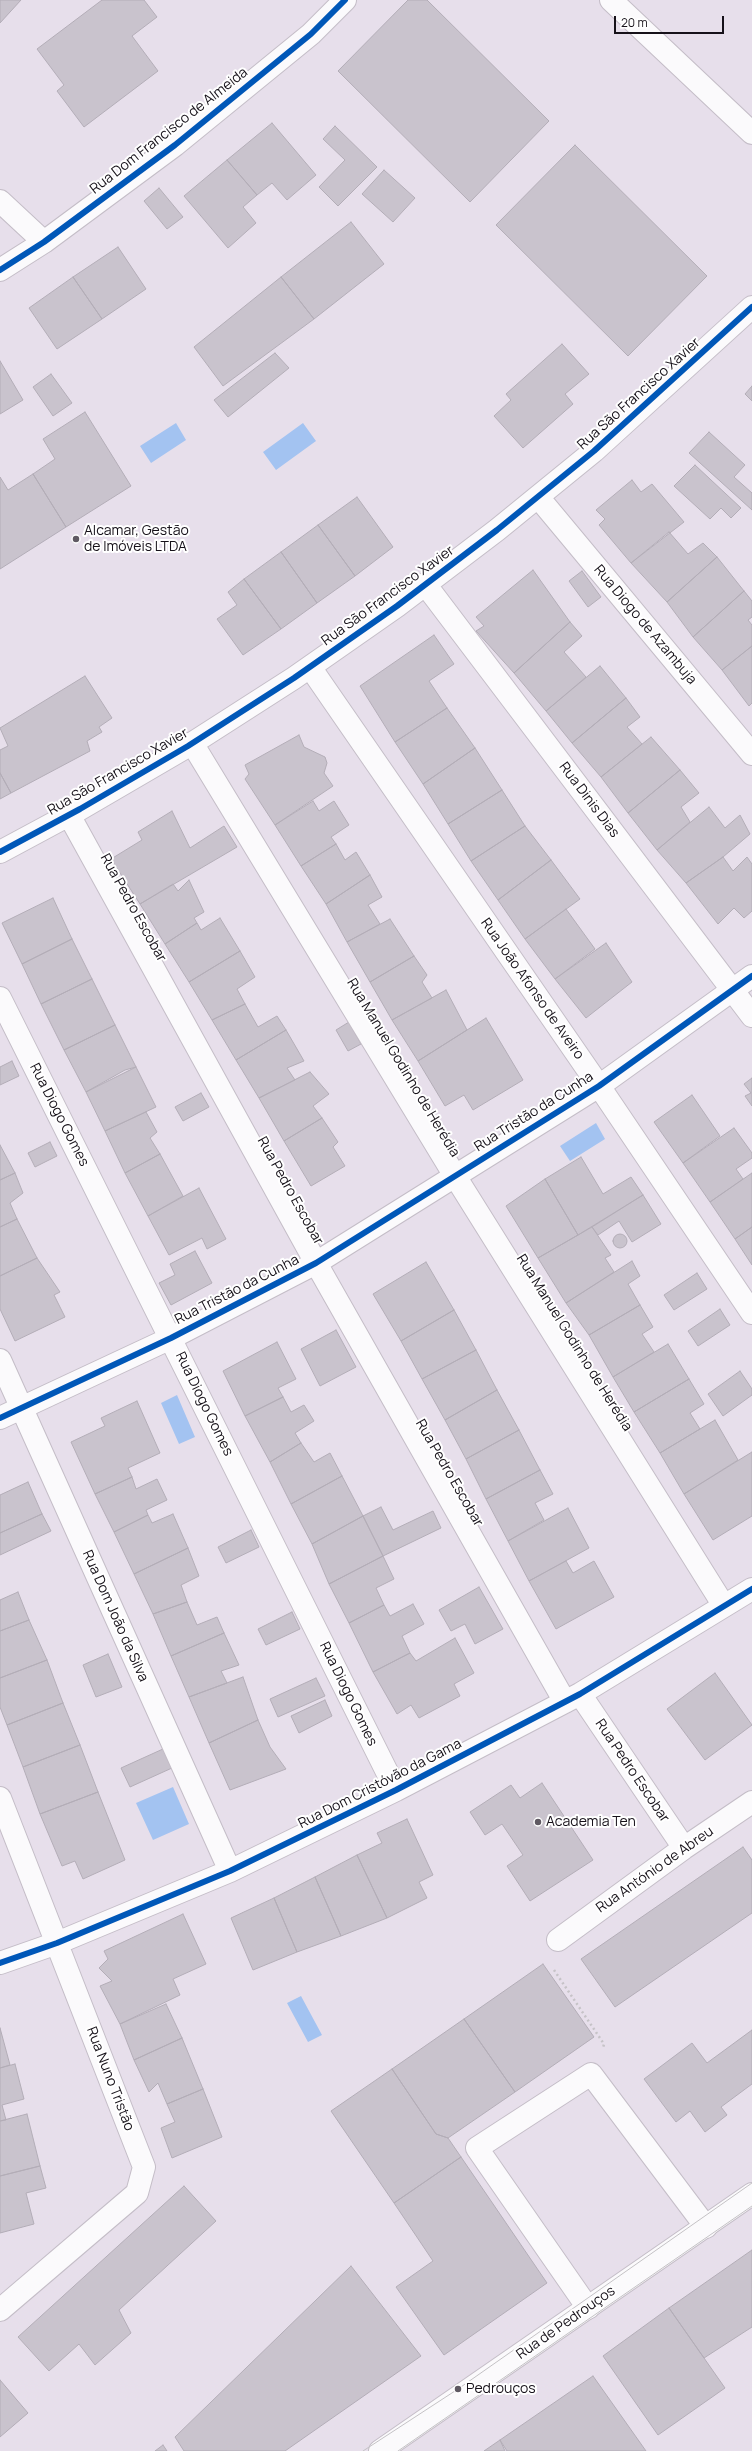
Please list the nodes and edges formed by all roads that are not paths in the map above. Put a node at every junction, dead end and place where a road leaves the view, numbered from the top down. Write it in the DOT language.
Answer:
graph roads {
  1 [pos="345,0"];
  2 [pos="611,0"];
  3 [pos="752,133"];
  4 [pos="0,201"];
  5 [pos="44,242"];
  6 [pos="0,270"];
  7 [pos="752,307"];
  8 [pos="538,497"];
  9 [pos="425,584"];
  10 [pos="310,667"];
  11 [pos="192,743"];
  12 [pos="752,754"];
  13 [pos="69,815"];
  14 [pos="0,852"];
  15 [pos="752,976"];
  16 [pos="734,990"];
  17 [pos="0,998"];
  18 [pos="752,1016"];
  19 [pos="599,1086"];
  20 [pos="455,1176"];
  21 [pos="316,1263"];
  22 [pos="752,1313"];
  23 [pos="171,1338"];
  24 [pos="0,1360"];
  25 [pos="22,1409"];
  26 [pos="0,1418"];
  27 [pos="752,1589"];
  28 [pos="724,1606"];
  29 [pos="572,1698"];
  30 [pos="396,1790"];
  31 [pos="0,1798"];
  32 [pos="752,1802"];
  33 [pos="684,1848"];
  34 [pos="230,1871"];
  35 [pos="558,1940"];
  36 [pos="57,1943"];
  37 [pos="0,1963"];
  38 [pos="752,2194"];
  39 [pos="706,2226"];
  40 [pos="588,2308"];
  41 [pos="0,2310"];
  42 [pos="380,2451"];
  1 -- 5 [label="street, Rua Dom Francisco de Almeida"];
  2 -- 3 [label="street"];
  4 -- 5 [label="street"];
  5 -- 6 [label="street, Rua Dom Francisco de Almeida"];
  7 -- 8 [label="street, Rua São Francisco Xavier"];
  8 -- 9 [label="street, Rua São Francisco Xavier"];
  8 -- 12 [label="street, Rua Diogo de Azambuja"];
  9 -- 10 [label="street, Rua São Francisco Xavier"];
  9 -- 16 [label="street, Rua Dinis Dias"];
  10 -- 11 [label="street, Rua São Francisco Xavier"];
  10 -- 19 [label="street, Rua João Afonso de Aveiro"];
  11 -- 13 [label="street, Rua São Francisco Xavier"];
  11 -- 20 [label="street, Rua Manuel Godinho de Herédia"];
  13 -- 14 [label="street, Rua São Francisco Xavier"];
  13 -- 21 [label="street, Rua Pedro Escobar"];
  15 -- 16 [label="street, Rua Tristão da Cunha"];
  16 -- 18 [label="street, Rua Dinis Dias"];
  16 -- 19 [label="street, Rua Tristão da Cunha"];
  17 -- 23 [label="street, Rua Diogo Gomes"];
  19 -- 20 [label="street, Rua Tristão da Cunha"];
  19 -- 22 [label="street, Rua João Afonso de Aveiro"];
  20 -- 21 [label="street, Rua Tristão da Cunha"];
  20 -- 28 [label="street, Rua Manuel Godinho de Herédia"];
  21 -- 23 [label="street, Rua Tristão da Cunha"];
  21 -- 29 [label="street, Rua Pedro Escobar"];
  23 -- 25 [label="street, Rua Tristão da Cunha"];
  23 -- 30 [label="street, Rua Diogo Gomes"];
  24 -- 25 [label="street, Rua Dom João da Silva"];
  25 -- 26 [label="street, Rua Tristão da Cunha"];
  25 -- 34 [label="street, Rua Dom João da Silva"];
  27 -- 28 [label="street, Rua Dom Cristóvão da Gama"];
  28 -- 29 [label="street, Rua Dom Cristóvão da Gama"];
  29 -- 30 [label="street, Rua Dom Cristóvão da Gama"];
  29 -- 33 [label="street, Rua Pedro Escobar"];
  30 -- 34 [label="street, Rua Dom Cristóvão da Gama"];
  31 -- 36 [label="street, Rua Nuno Tristão"];
  32 -- 33 [label="street, Rua António de Abreu"];
  33 -- 35 [label="street, Rua António de Abreu"];
  34 -- 36 [label="street, Rua Dom Cristóvão da Gama"];
  36 -- 37 [label="street, Rua Dom Cristóvão da Gama"];
  36 -- 41 [label="street, Rua Nuno Tristão"];
  38 -- 39 [label="street, Rua de Pedrouços"];
  39 -- 40 [label="street, Rua de Pedrouços"];
  39 -- 40 [label="street"];
  40 -- 42 [label="street, Rua de Pedrouços"];
}
